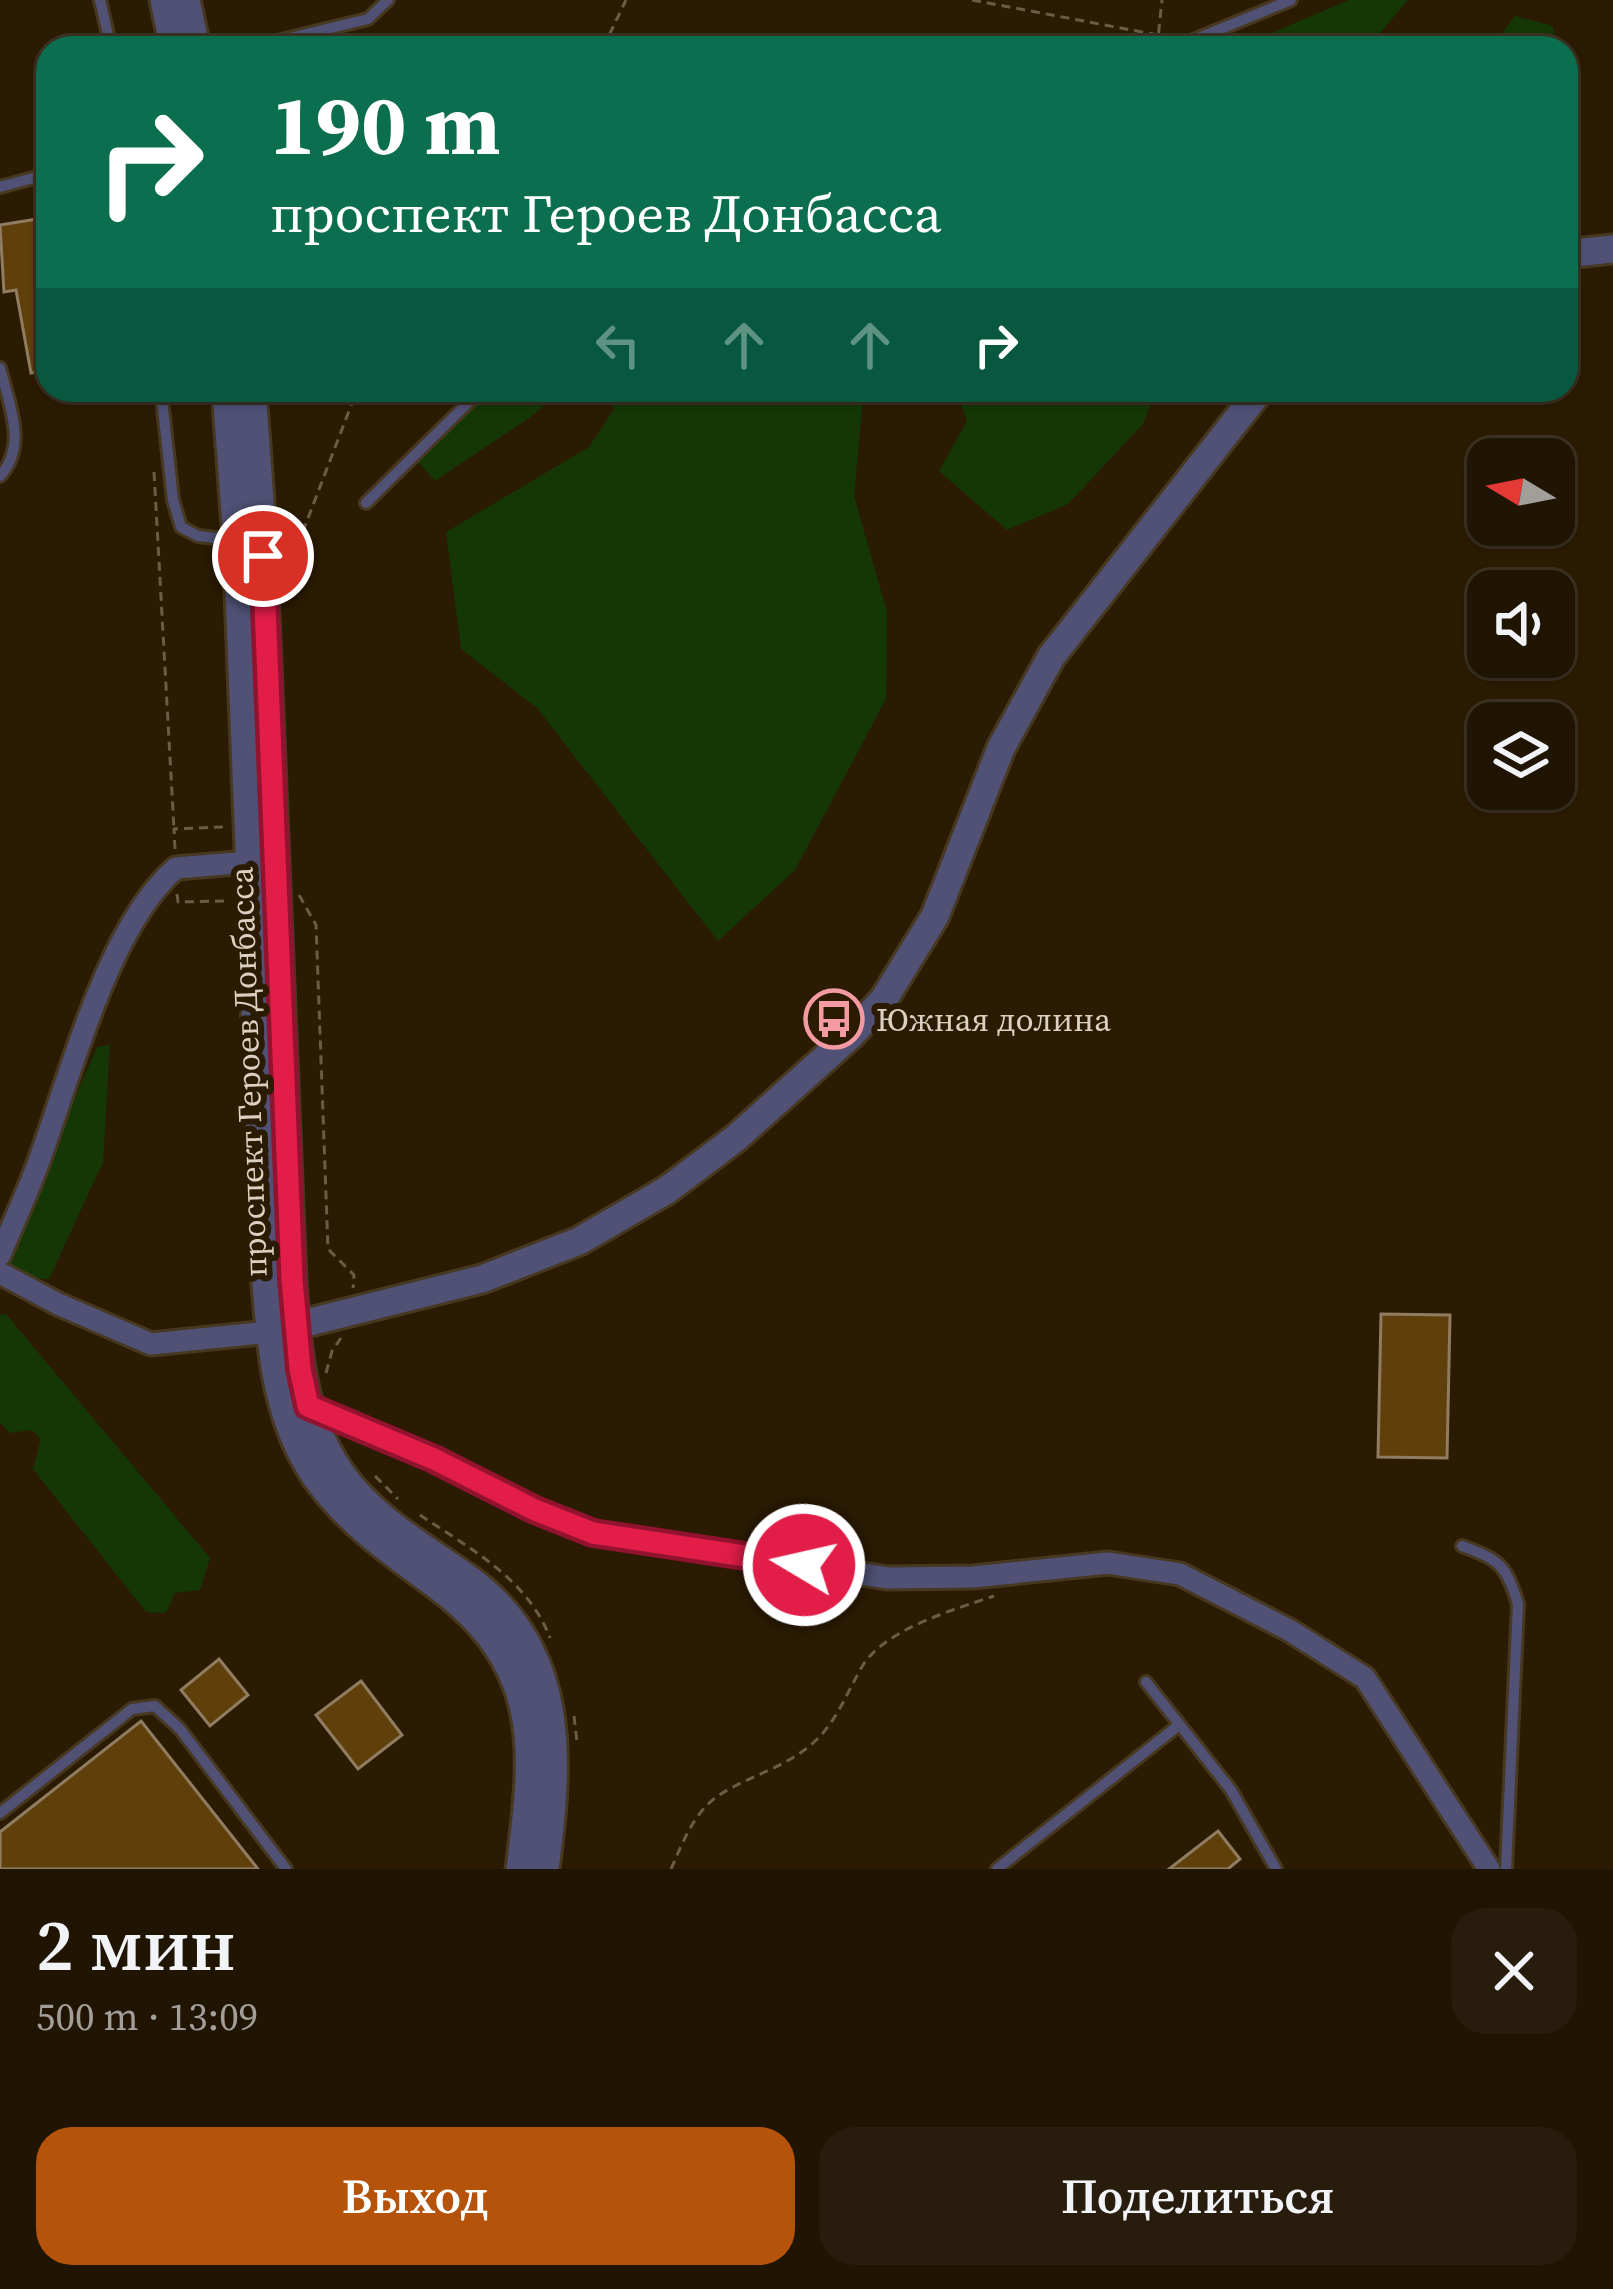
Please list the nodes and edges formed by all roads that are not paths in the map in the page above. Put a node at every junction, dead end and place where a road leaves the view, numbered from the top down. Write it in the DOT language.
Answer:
graph roads {
  1 [pos="100,0"];
  2 [pos="164,0"];
  3 [pos="186,0"];
  4 [pos="388,0"];
  5 [pos="1291,0"];
  6 [pos="108,36"];
  7 [pos="172,36"];
  8 [pos="194,36"];
  9 [pos="298,36"];
  10 [pos="1203,36"];
  11 [pos="36,177"];
  12 [pos="0,187"];
  13 [pos="1613,249"];
  14 [pos="1578,253"];
  15 [pos="0,368"];
  16 [pos="162,402"];
  17 [pos="227,402"];
  18 [pos="253,402"];
  19 [pos="469,402"];
  20 [pos="1252,402"];
  21 [pos="0,476"];
  22 [pos="366,503"];
  23 [pos="237,540"];
  24 [pos="249,862"];
  25 [pos="0,1255"];
  26 [pos="0,1273"];
  27 [pos="282,1329"];
  28 [pos="308,1406"];
  29 [pos="1462,1546"];
  30 [pos="1146,1682"];
  31 [pos="1179,1725"];
  32 [pos="0,1813"];
  33 [pos="1271,1867"];
  34 [pos="286,1869"];
  35 [pos="520,1869"];
  36 [pos="545,1869"];
  37 [pos="997,1869"];
  38 [pos="1489,1869"];
  39 [pos="1506,1869"];
  1 -- 6 [label="lane"];
  2 -- 7 [label="street"];
  3 -- 8 [label="street"];
  4 -- 9 [label="lane"];
  5 -- 10 [label="lane"];
  11 -- 12 [label="lane"];
  13 -- 14 [label="street"];
  15 -- 21 [label="lane"];
  16 -- 23 [label="lane"];
  17 -- 23 [label="street, проспект Героев Донбасса"];
  18 -- 27 [label="street, проспект Героев Донбасса"];
  19 -- 22 [label="lane"];
  20 -- 27 [label="street"];
  23 -- 24 [label="street, проспект Героев Донбасса"];
  24 -- 25 [label="street"];
  24 -- 27 [label="street, проспект Героев Донбасса"];
  26 -- 27 [label="street"];
  27 -- 28 [label="street, проспект Героев Донбасса"];
  27 -- 35 [label="street, проспект Героев Донбасса"];
  28 -- 36 [label="street, проспект Героев Донбасса"];
  28 -- 38 [label="street"];
  29 -- 39 [label="lane"];
  30 -- 31 [label="lane"];
  31 -- 33 [label="lane"];
  31 -- 37 [label="lane"];
  32 -- 34 [label="lane"];
}
